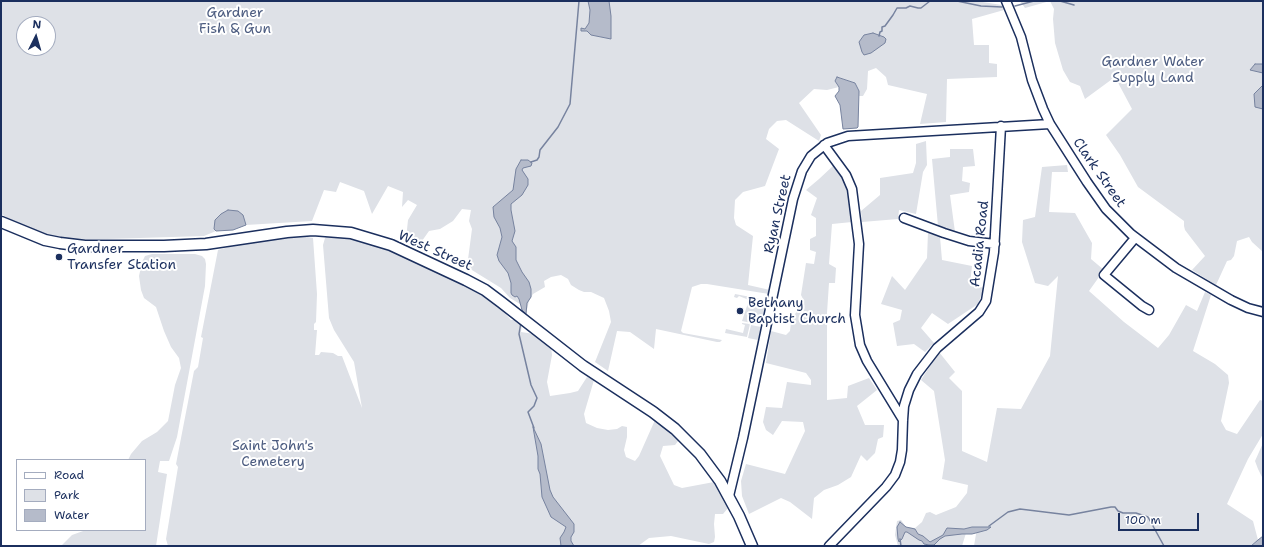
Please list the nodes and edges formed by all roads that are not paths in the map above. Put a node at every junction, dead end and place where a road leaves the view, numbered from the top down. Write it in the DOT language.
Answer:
graph roads {
  1 [pos="1006,1"];
  2 [pos="1050,124"];
  3 [pos="1001,126"];
  4 [pos="824,145"];
  5 [pos="904,218"];
  6 [pos="1,222"];
  7 [pos="1135,238"];
  8 [pos="995,244"];
  9 [pos="1149,310"];
  10 [pos="1263,312"];
  11 [pos="902,420"];
  12 [pos="728,496"];
  13 [pos="752,546"];
  14 [pos="829,546"];
  1 -- 2 [label="street, Clark Street"];
  2 -- 3 [label="street, Ryan Street"];
  2 -- 7 [label="street, Clark Street"];
  3 -- 4 [label="street, Ryan Street"];
  3 -- 8 [label="street, Acadia Road"];
  4 -- 11 [label="street"];
  4 -- 12 [label="street, Ryan Street"];
  5 -- 8 [label="street"];
  6 -- 12 [label="main road, West Street"];
  7 -- 9 [label="street"];
  7 -- 10 [label="street, Clark Street"];
  8 -- 11 [label="street, Acadia Road"];
  11 -- 14 [label="street, Acadia Road"];
  12 -- 13 [label="main road, West Street"];
}
